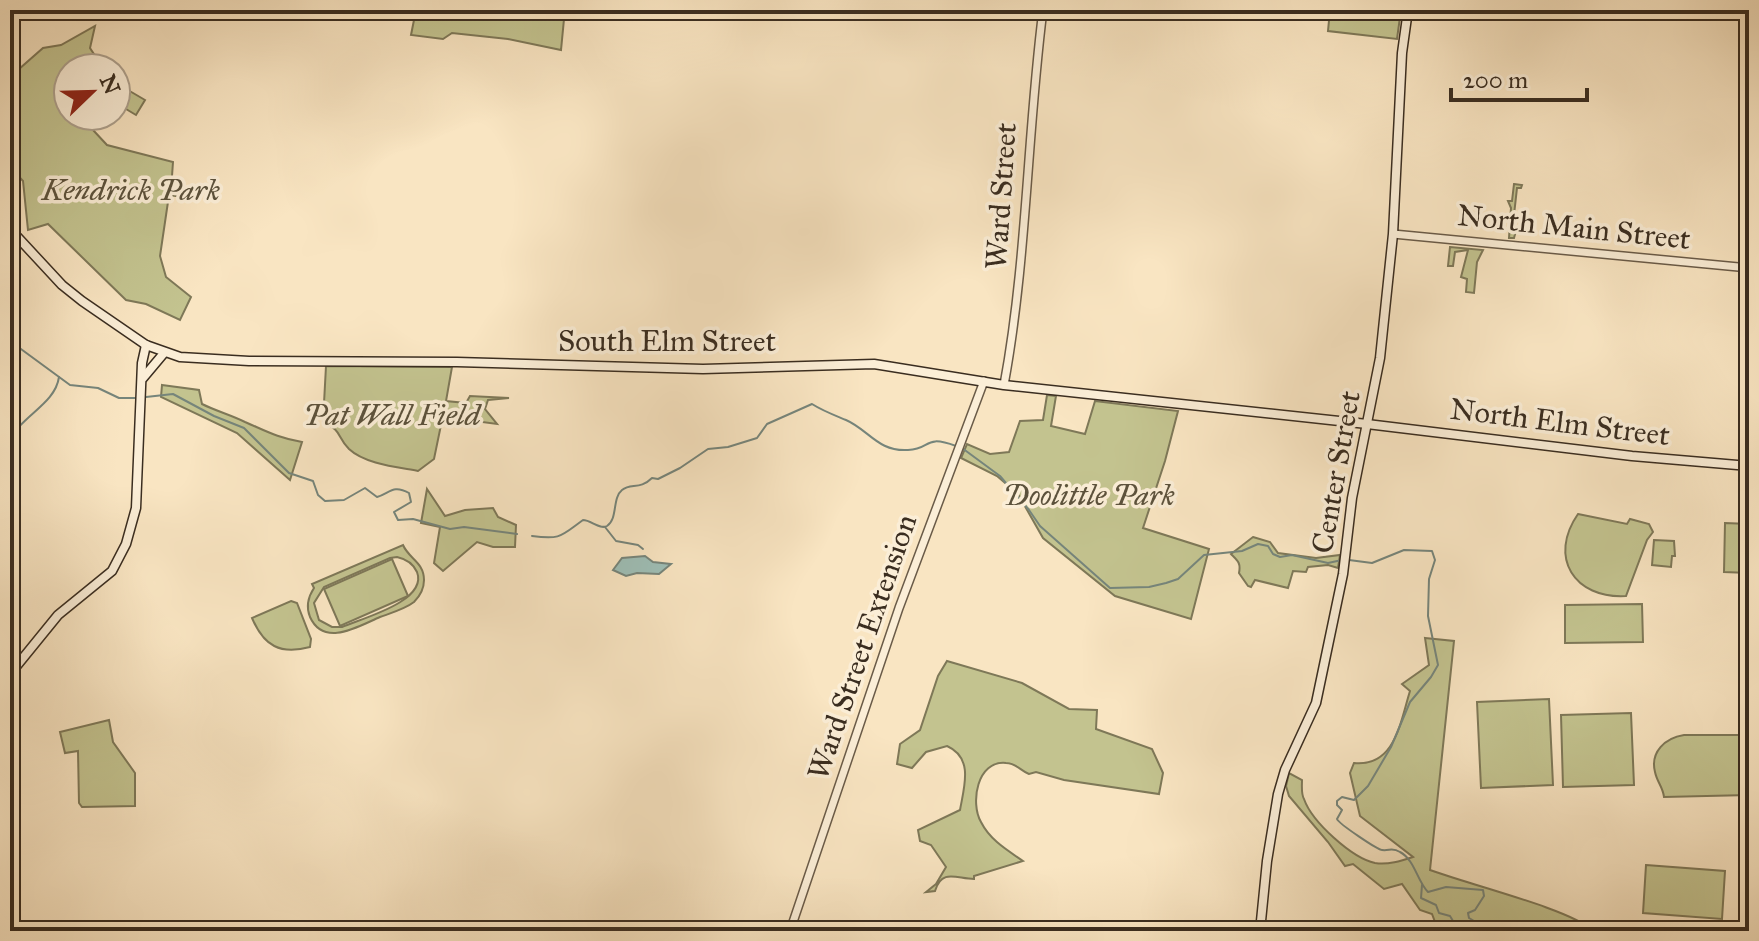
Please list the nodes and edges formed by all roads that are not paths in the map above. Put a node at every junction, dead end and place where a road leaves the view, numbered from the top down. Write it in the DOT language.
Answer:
graph roads {
  1 [pos="1043,10"];
  2 [pos="1408,10"];
  3 [pos="10,229"];
  4 [pos="1393,234"];
  5 [pos="1749,268"];
  6 [pos="146,345"];
  7 [pos="164,353"];
  8 [pos="143,379"];
  9 [pos="984,381"];
  10 [pos="1004,385"];
  11 [pos="1367,424"];
  12 [pos="1749,466"];
  13 [pos="10,674"];
  14 [pos="790,931"];
  15 [pos="1260,931"];
  1 -- 10 [label="street, Ward Street"];
  2 -- 4 [label="main road, Center Street"];
  3 -- 6 [label="main road, South Elm Street"];
  4 -- 5 [label="street, North Main Street"];
  4 -- 11 [label="main road, Center Street"];
  6 -- 7 [label="main road, South Elm Street"];
  6 -- 8 [label="main road"];
  7 -- 8 [label="main road"];
  7 -- 9 [label="main road, South Elm Street"];
  8 -- 13 [label="main road"];
  9 -- 10 [label="main road, South Elm Street"];
  9 -- 14 [label="street, Ward Street Extension"];
  10 -- 11 [label="main road, South Elm Street"];
  11 -- 12 [label="main road, North Elm Street"];
  11 -- 15 [label="main road, Center Street"];
}
